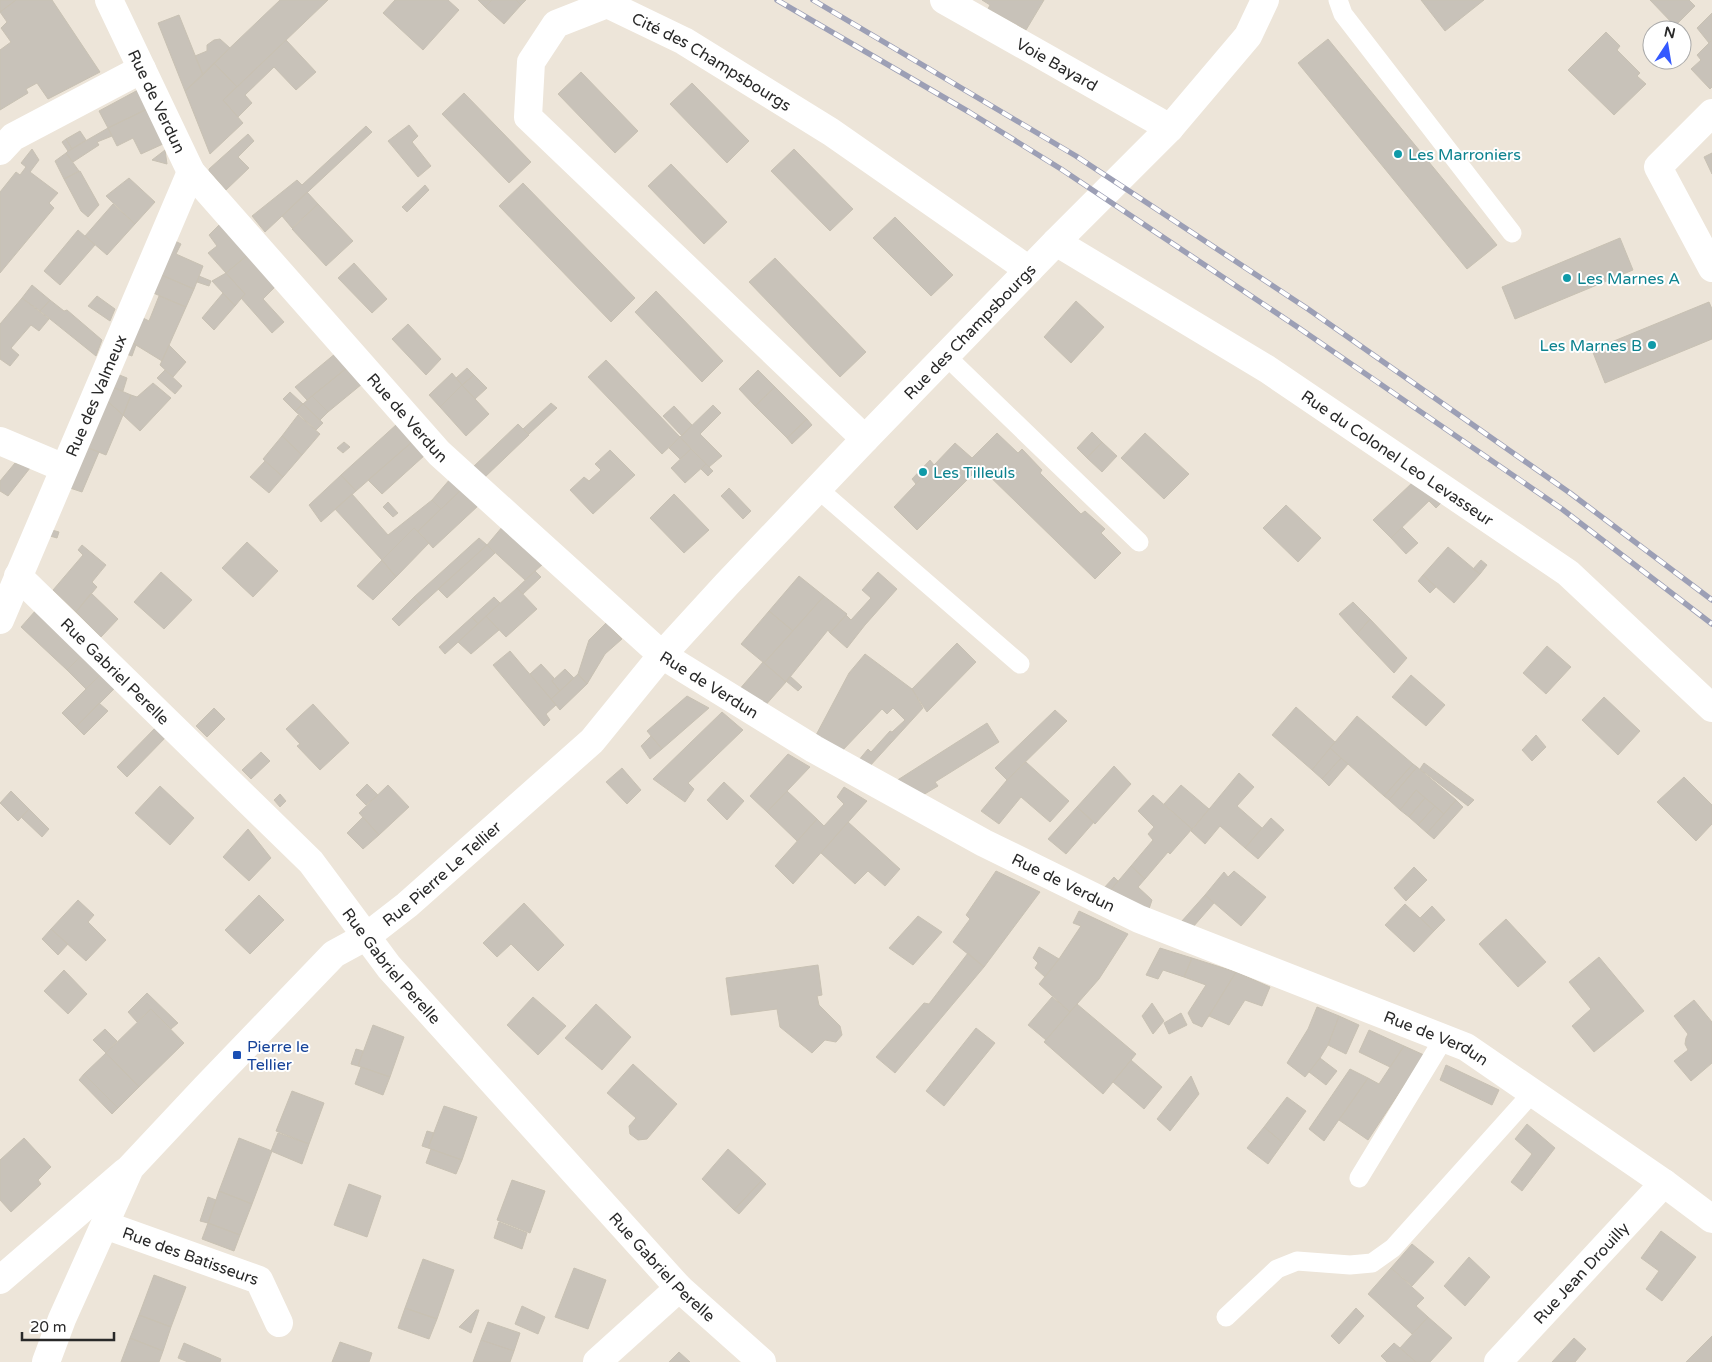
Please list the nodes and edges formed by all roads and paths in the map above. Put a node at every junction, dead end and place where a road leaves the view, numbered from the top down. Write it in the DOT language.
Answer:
graph roads {
  1 [pos="109,0"];
  2 [pos="944,0"];
  3 [pos="1265,0"];
  4 [pos="1338,0"];
  5 [pos="142,68"];
  6 [pos="1712,113"];
  7 [pos="1170,128"];
  8 [pos="0,151"];
  9 [pos="191,172"];
  10 [pos="1512,233"];
  11 [pos="1062,236"];
  12 [pos="1712,268"];
  13 [pos="1029,270"];
  14 [pos="946,356"];
  15 [pos="865,439"];
  16 [pos="0,441"];
  17 [pos="64,468"];
  18 [pos="818,489"];
  19 [pos="1139,542"];
  20 [pos="18,576"];
  21 [pos="0,620"];
  22 [pos="662,656"];
  23 [pos="1020,664"];
  24 [pos="1712,708"];
  25 [pos="367,936"];
  26 [pos="1444,1038"];
  27 [pos="1533,1092"];
  28 [pos="130,1168"];
  29 [pos="1359,1178"];
  30 [pos="1664,1183"];
  31 [pos="1712,1219"];
  32 [pos="105,1225"];
  33 [pos="0,1280"];
  34 [pos="679,1288"];
  35 [pos="1226,1317"];
  36 [pos="279,1323"];
  37 [pos="46,1362"];
  38 [pos="597,1362"];
  39 [pos="762,1362"];
  40 [pos="1498,1362"];
  1 -- 5 [label="street, Rue de Verdun"];
  2 -- 7 [label="street, Voie Bayard"];
  3 -- 7 [label="street, Rue des Champsbourgs"];
  4 -- 10 [label="lane"];
  5 -- 8 [label="street"];
  5 -- 9 [label="street, Rue de Verdun"];
  6 -- 12 [label="street"];
  7 -- 11 [label="street, Rue des Champsbourgs"];
  9 -- 17 [label="street, Rue des Valmeux"];
  9 -- 22 [label="street, Rue de Verdun"];
  11 -- 13 [label="street, Rue des Champsbourgs"];
  11 -- 24 [label="street, Rue du Colonel Leo Levasseur"];
  13 -- 14 [label="street, Rue des Champsbourgs"];
  13 -- 15 [label="street, Cité des Champsbourgs"];
  14 -- 15 [label="street, Rue des Champsbourgs"];
  14 -- 19 [label="lane"];
  15 -- 18 [label="street, Rue des Champsbourgs"];
  16 -- 17 [label="street"];
  17 -- 20 [label="street, Rue des Valmeux"];
  18 -- 22 [label="street, Rue des Champsbourgs"];
  18 -- 23 [label="lane"];
  20 -- 21 [label="street, Rue des Valmeux"];
  20 -- 25 [label="street, Rue Gabriel Perelle"];
  22 -- 25 [label="street, Rue Pierre Le Tellier"];
  22 -- 26 [label="street, Rue de Verdun"];
  25 -- 28 [label="street, Rue Pierre Le Tellier"];
  25 -- 34 [label="street, Rue Gabriel Perelle"];
  26 -- 27 [label="street, Rue de Verdun"];
  26 -- 29 [label="lane"];
  27 -- 30 [label="street, Rue de Verdun"];
  27 -- 35 [label="lane"];
  28 -- 32 [label="street, Rue Pierre Le Tellier"];
  28 -- 33 [label="street, Rue Pierre Le Tellier"];
  30 -- 31 [label="street, Rue de Verdun"];
  30 -- 40 [label="street, Rue Jean Drouilly"];
  32 -- 36 [label="street, Rue des Batisseurs"];
  32 -- 37 [label="street, Rue Pierre Le Tellier"];
  34 -- 38 [label="street"];
  34 -- 39 [label="street, Rue Gabriel Perelle"];
}
